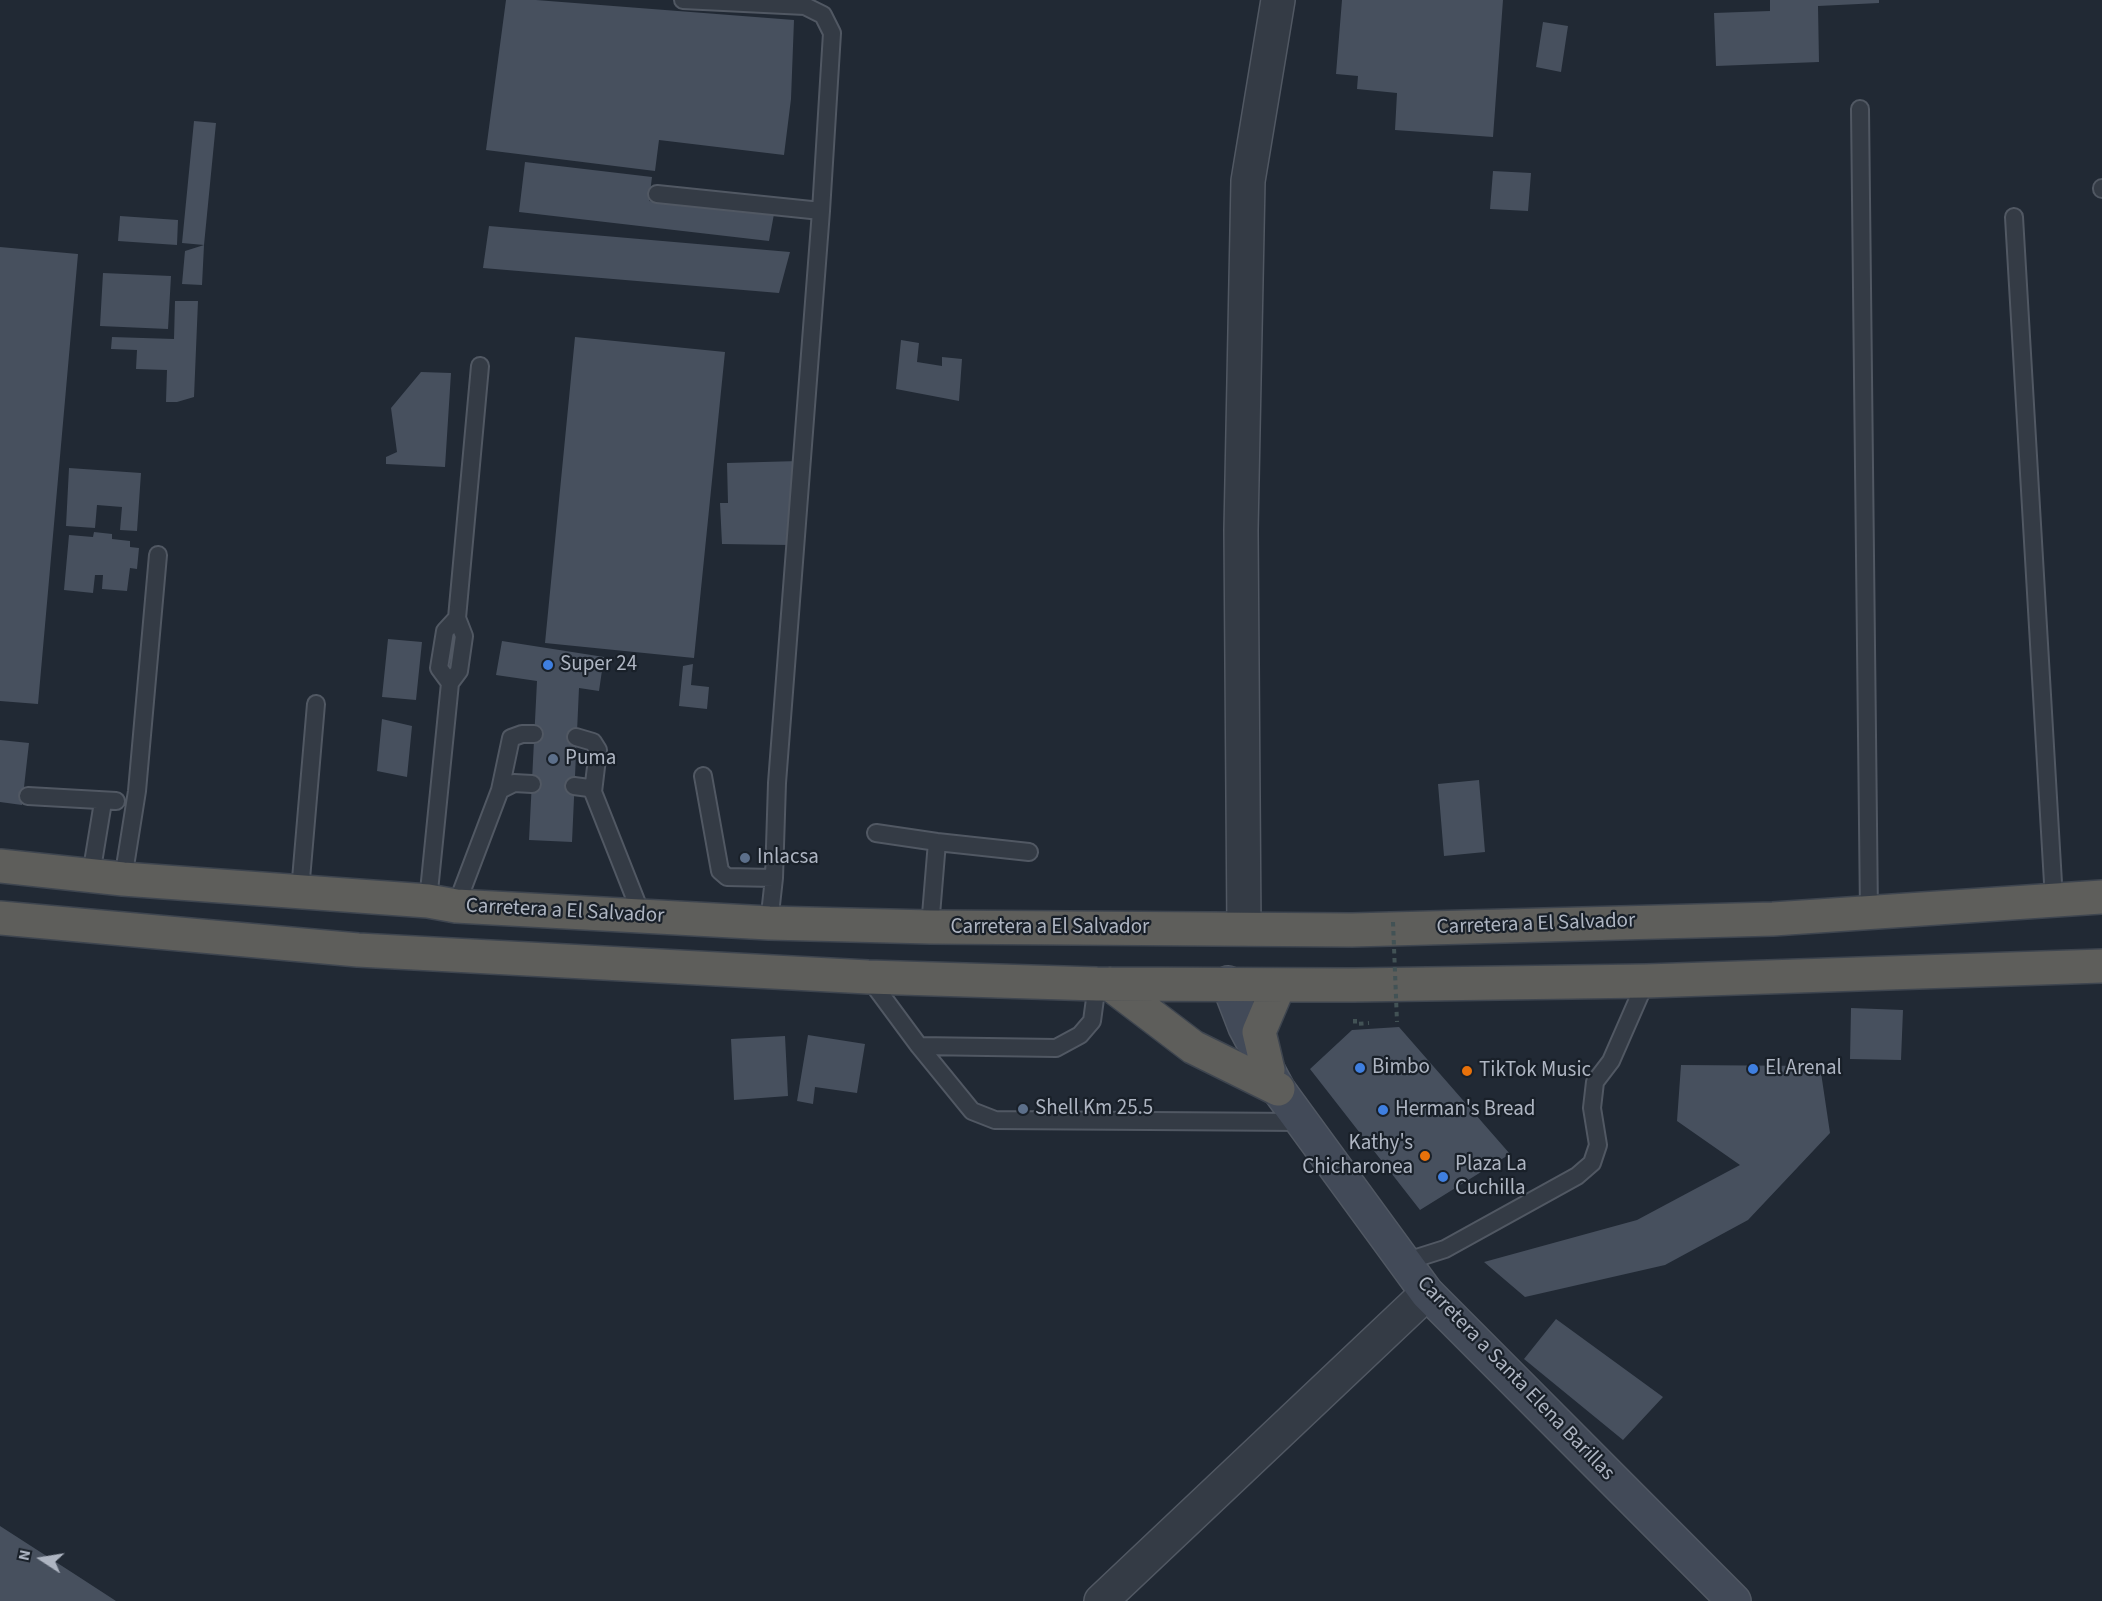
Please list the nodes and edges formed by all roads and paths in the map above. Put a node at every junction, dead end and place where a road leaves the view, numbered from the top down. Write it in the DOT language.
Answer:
graph roads {
  1 [pos="683,0"];
  2 [pos="1278,0"];
  3 [pos="1860,109"];
  4 [pos="657,194"];
  5 [pos="822,211"];
  6 [pos="2014,217"];
  7 [pos="480,366"];
  8 [pos="158,555"];
  9 [pos="316,704"];
  10 [pos="534,734"];
  11 [pos="576,737"];
  12 [pos="703,776"];
  13 [pos="532,784"];
  14 [pos="574,786"];
  15 [pos="500,790"];
  16 [pos="593,792"];
  17 [pos="28,796"];
  18 [pos="876,833"];
  19 [pos="937,842"];
  20 [pos="1029,852"];
  21 [pos="0,866"];
  22 [pos="91,875"];
  23 [pos="774,878"];
  24 [pos="123,879"];
  25 [pos="300,891"];
  26 [pos="2102,897"];
  27 [pos="2054,900"];
  28 [pos="442,904"];
  29 [pos="1869,914"];
  30 [pos="642,916"];
  31 [pos="0,918"];
  32 [pos="1393,922"];
  33 [pos="769,923"];
  34 [pos="930,927"];
  35 [pos="1244,929"];
  36 [pos="2102,948"];
  37 [pos="2102,966"];
  38 [pos="2039,968"];
  39 [pos="868,977"];
  40 [pos="1646,981"];
  41 [pos="1228,983"];
  42 [pos="1103,984"];
  43 [pos="1279,985"];
  44 [pos="1397,1022"];
  45 [pos="919,1046"];
  46 [pos="1273,1080"];
  47 [pos="1302,1122"];
  48 [pos="1404,1262"];
  49 [pos="1427,1293"];
  50 [pos="1101,1601"];
  51 [pos="1734,1601"];
  1 -- 5 [label="lane"];
  2 -- 35 [label="street"];
  3 -- 29 [label="lane"];
  4 -- 5 [label="lane"];
  5 -- 23 [label="lane"];
  6 -- 27 [label="lane"];
  7 -- 28 [label="lane"];
  8 -- 24 [label="lane"];
  9 -- 25 [label="lane"];
  10 -- 15 [label="lane"];
  11 -- 16 [label="lane"];
  12 -- 23 [label="lane"];
  13 -- 15 [label="lane"];
  14 -- 16 [label="lane"];
  15 -- 28 [label="lane"];
  16 -- 30 [label="lane"];
  17 -- 22 [label="lane"];
  18 -- 19 [label="lane"];
  19 -- 20 [label="lane"];
  19 -- 34 [label="lane"];
  21 -- 22 [label="highway, Carretera a El Salvador"];
  22 -- 24 [label="highway, Carretera a El Salvador"];
  23 -- 33 [label="lane"];
  24 -- 25 [label="highway, Carretera a El Salvador"];
  25 -- 28 [label="highway, Carretera a El Salvador"];
  26 -- 27 [label="highway, Carretera a El Salvador"];
  27 -- 29 [label="highway, Carretera a El Salvador"];
  28 -- 30 [label="highway, Carretera a El Salvador"];
  29 -- 35 [label="highway, Carretera a El Salvador"];
  30 -- 33 [label="highway, Carretera a El Salvador"];
  31 -- 39 [label="highway"];
  32 -- 44 [label="path, bridge"];
  33 -- 34 [label="highway, Carretera a El Salvador"];
  34 -- 35 [label="highway, Carretera a El Salvador"];
  36 -- 38 [label="highway"];
  37 -- 38 [label="highway"];
  38 -- 40 [label="highway"];
  39 -- 42 [label="highway"];
  39 -- 45 [label="lane"];
  40 -- 43 [label="highway"];
  40 -- 48 [label="lane"];
  41 -- 42 [label="highway"];
  41 -- 43 [label="highway"];
  41 -- 46 [label="main road, Carretera a Santa Elena Barillas"];
  42 -- 45 [label="lane"];
  42 -- 46 [label="highway"];
  43 -- 46 [label="highway"];
  45 -- 47 [label="lane"];
  46 -- 47 [label="main road, Carretera a Santa Elena Barillas"];
  47 -- 48 [label="main road, Carretera a Santa Elena Barillas"];
  48 -- 49 [label="main road, Carretera a Santa Elena Barillas"];
  49 -- 50 [label="street"];
  49 -- 51 [label="main road, Carretera a Santa Elena Barillas"];
}
